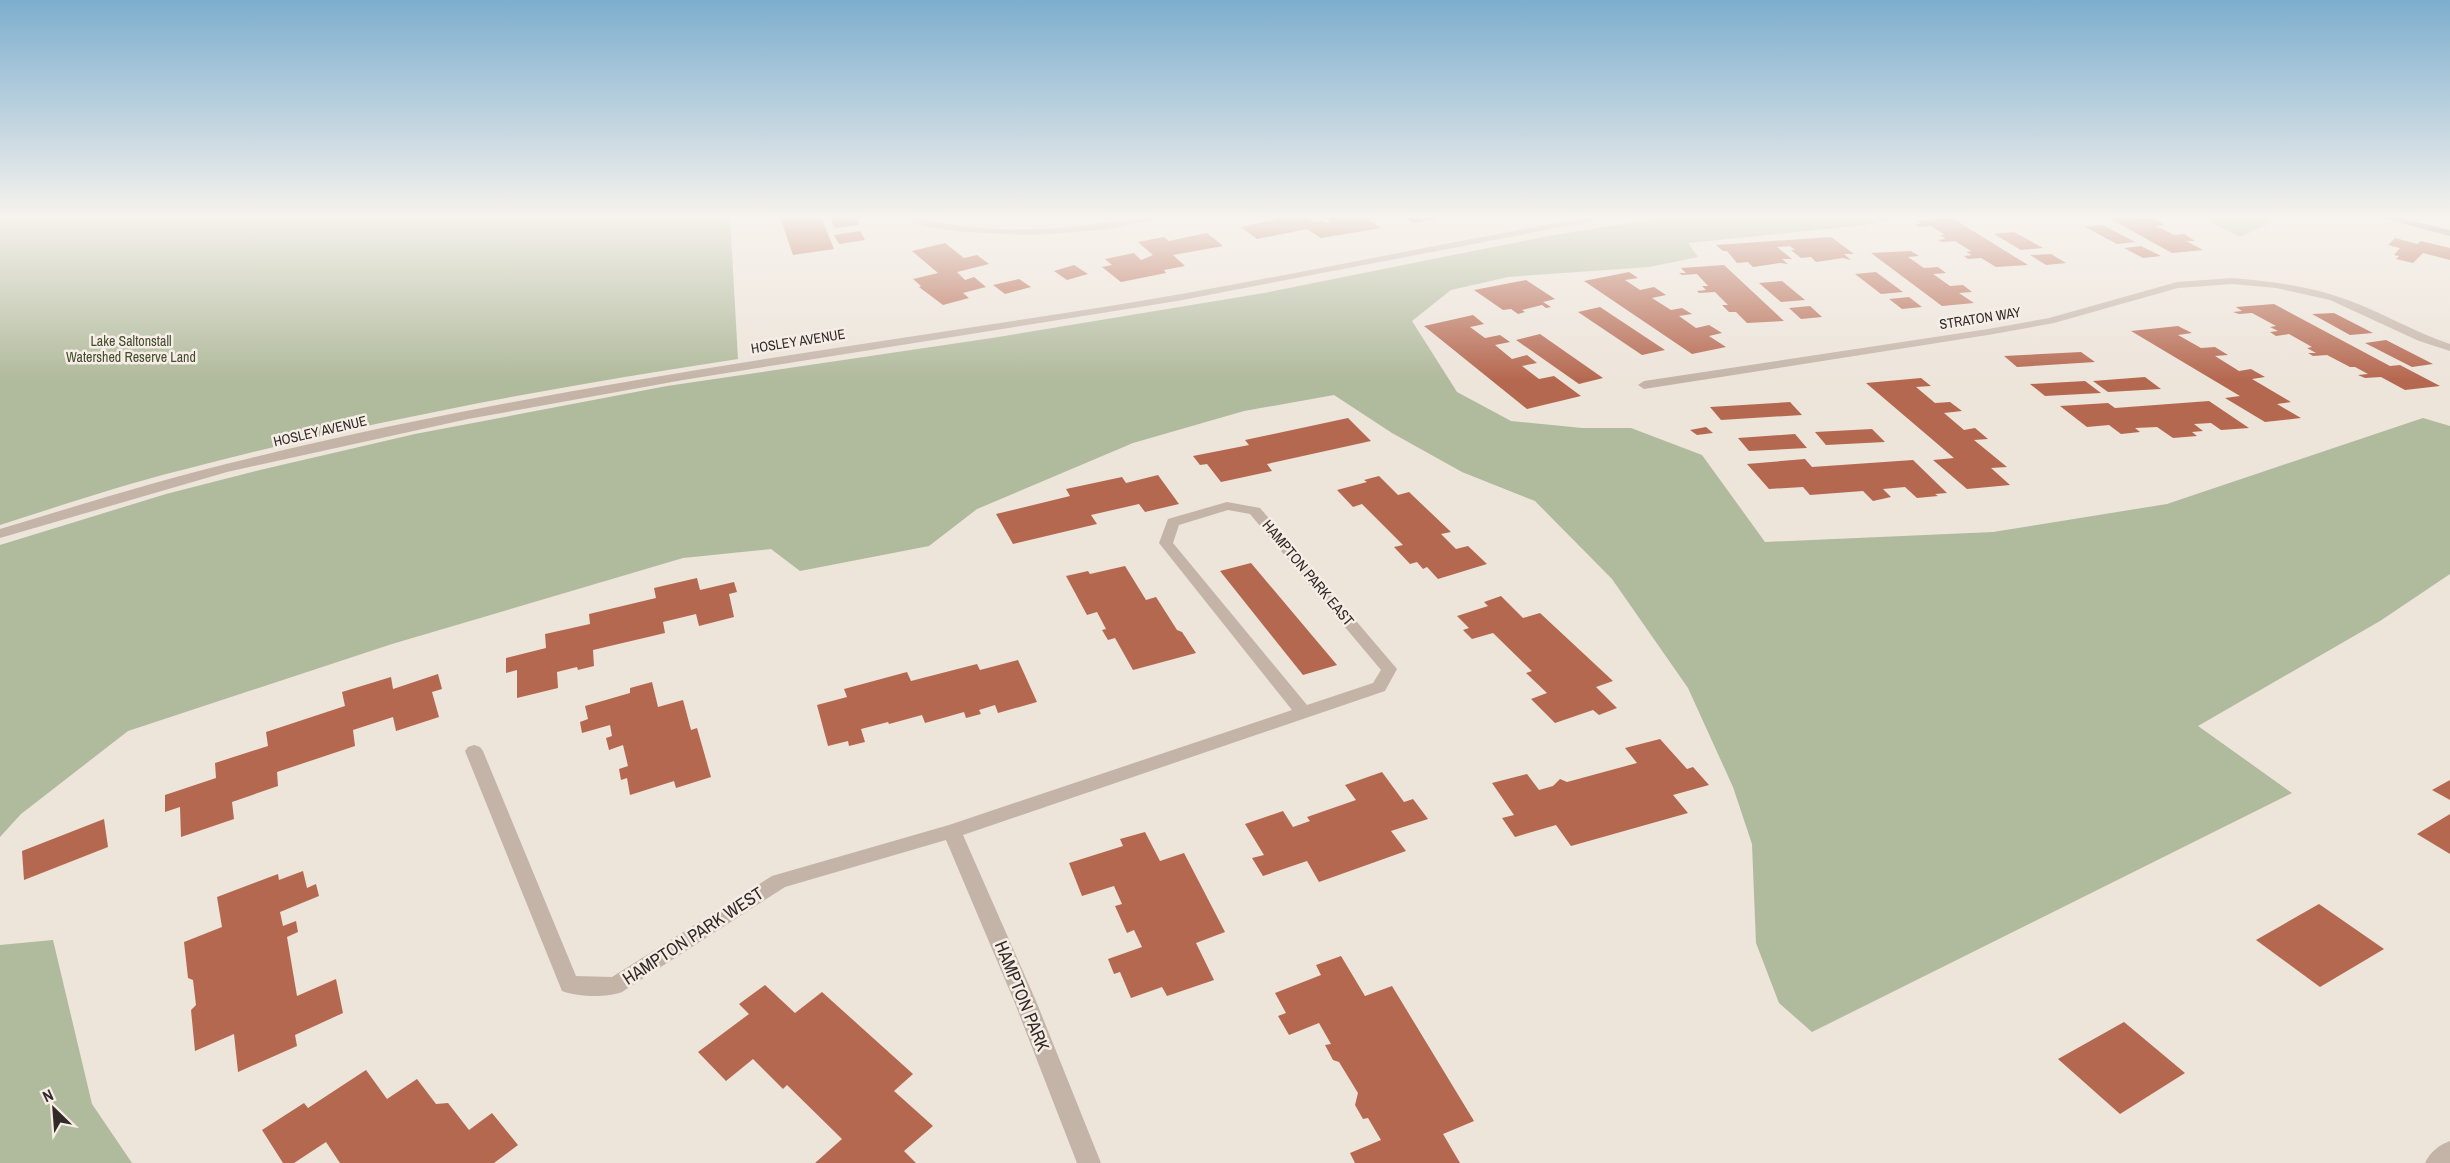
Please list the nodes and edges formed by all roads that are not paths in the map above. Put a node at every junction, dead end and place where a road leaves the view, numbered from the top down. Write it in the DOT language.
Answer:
graph roads {
  1 [pos="1318,271"];
  2 [pos="2450,348"];
  3 [pos="1644,385"];
  4 [pos="0,534"];
  5 [pos="1303,712"];
  6 [pos="474,751"];
  7 [pos="952,831"];
  8 [pos="2450,1152"];
  9 [pos="1089,1163"];
  10 [pos="2437,1163"];
  1 -- 4 [label="street, HOSLEY AVENUE"];
  2 -- 3 [label="street, STRATON WAY"];
  5 -- 5 [label="street, HAMPTON PARK EAST"];
  5 -- 7 [label="street, HAMPTON PARK EAST"];
  6 -- 7 [label="street, HAMPTON PARK WEST"];
  7 -- 9 [label="street, HAMPTON PARK"];
  8 -- 10 [label="street"];
}
